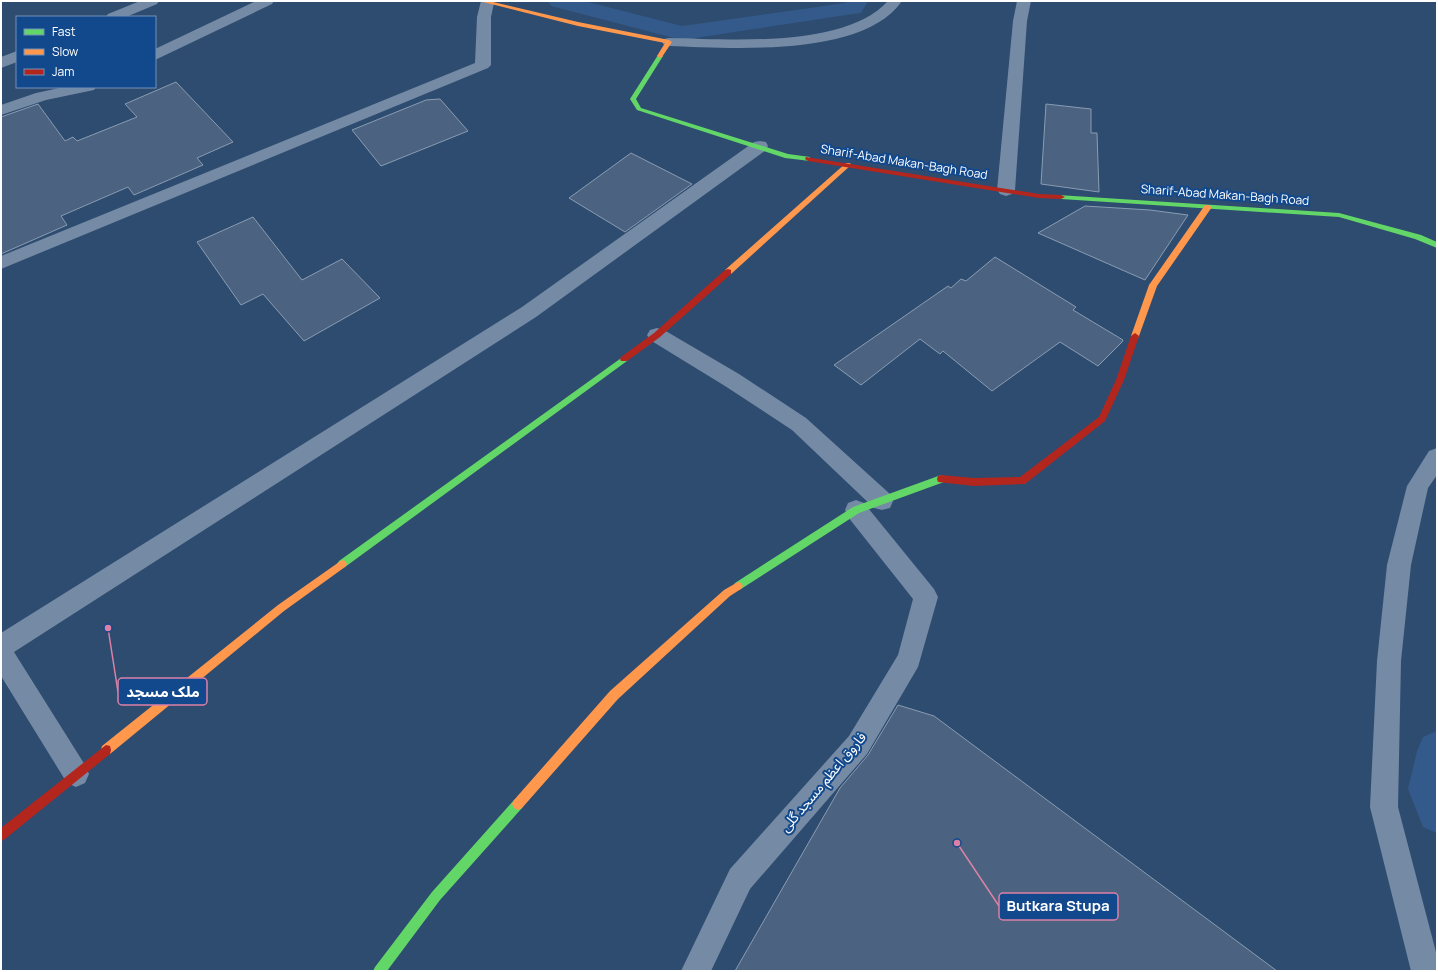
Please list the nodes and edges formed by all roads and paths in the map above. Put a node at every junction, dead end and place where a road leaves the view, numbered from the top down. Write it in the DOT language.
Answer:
graph roads {
  1 [pos="152,1"];
  2 [pos="267,1"];
  3 [pos="895,1"];
  4 [pos="1024,1"];
  5 [pos="484,2"];
  6 [pos="115,16"];
  7 [pos="669,42"];
  8 [pos="156,55"];
  9 [pos="16,56"];
  10 [pos="1,63"];
  11 [pos="83,88"];
  12 [pos="1,110"];
  13 [pos="760,146"];
  14 [pos="848,165"];
  15 [pos="1006,190"];
  16 [pos="1208,207"];
  17 [pos="1437,245"];
  18 [pos="1,263"];
  19 [pos="657,335"];
  20 [pos="1437,457"];
  21 [pos="882,501"];
  22 [pos="856,510"];
  23 [pos="1,647"];
  24 [pos="1,654"];
  25 [pos="76,774"];
  26 [pos="1,835"];
  27 [pos="379,971"];
  28 [pos="696,971"];
  29 [pos="1426,971"];
  1 -- 6 [label="street"];
  2 -- 8 [label="street"];
  3 -- 7 [label="street"];
  4 -- 15 [label="street"];
  5 -- 7 [label="street"];
  5 -- 18 [label="street"];
  7 -- 13 [label="street, Sharif-Abad Makan-Bagh Road"];
  9 -- 10 [label="street"];
  11 -- 12 [label="street"];
  13 -- 14 [label="street, Sharif-Abad Makan-Bagh Road"];
  13 -- 23 [label="street"];
  14 -- 15 [label="street, Sharif-Abad Makan-Bagh Road"];
  14 -- 19 [label="street"];
  15 -- 16 [label="street, Sharif-Abad Makan-Bagh Road"];
  16 -- 17 [label="street, Sharif-Abad Makan-Bagh Road"];
  16 -- 21 [label="street"];
  19 -- 21 [label="street"];
  19 -- 25 [label="street"];
  20 -- 29 [label="street"];
  21 -- 22 [label="street"];
  22 -- 27 [label="street"];
  22 -- 28 [label="street, فاروق اعظم مسجد گلی"];
  24 -- 25 [label="street"];
  25 -- 26 [label="street"];
}
